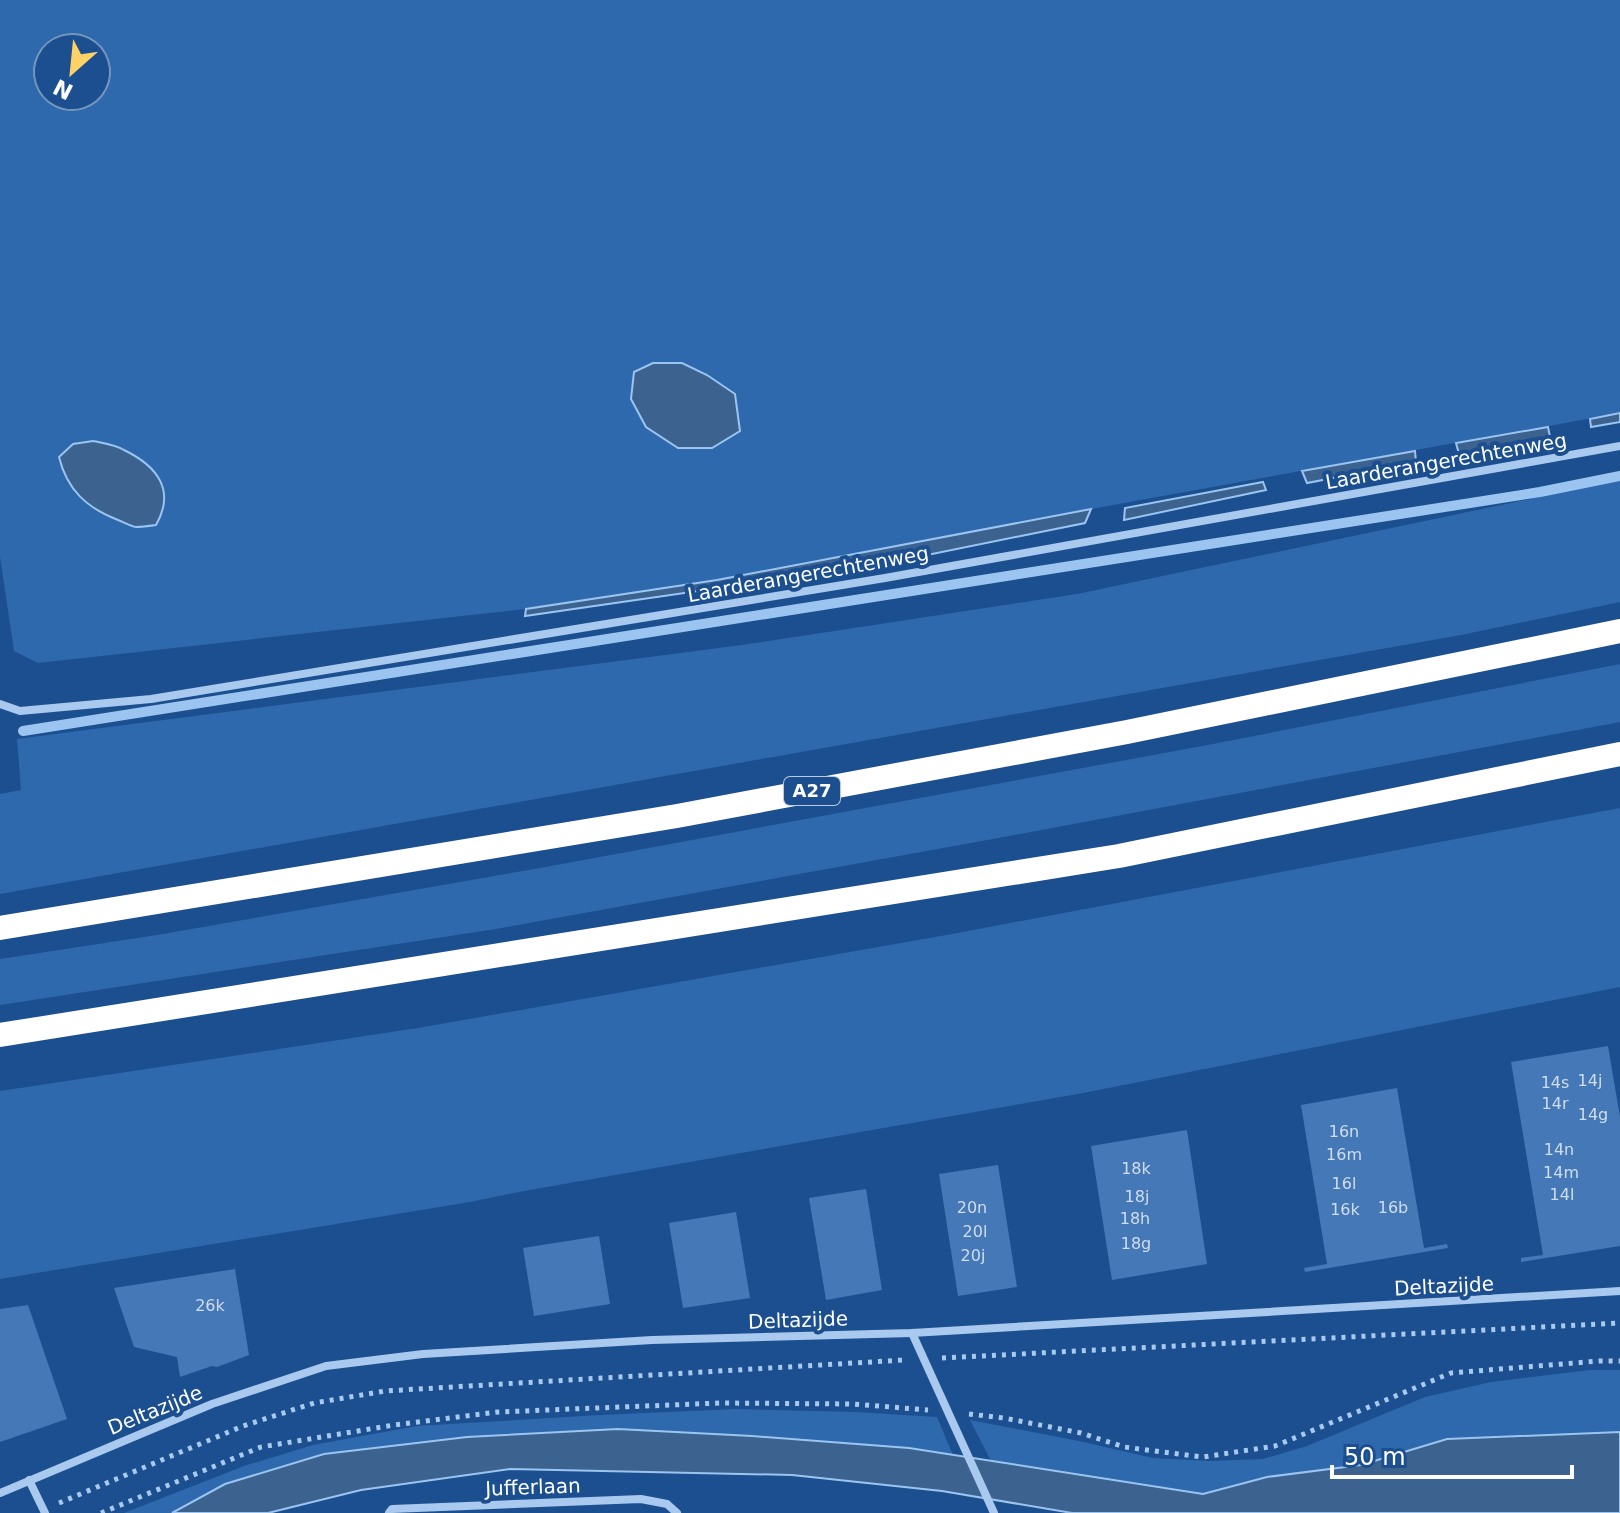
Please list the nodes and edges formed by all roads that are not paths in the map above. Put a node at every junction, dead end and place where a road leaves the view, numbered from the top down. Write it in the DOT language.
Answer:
graph roads {
  1 [pos="1620,446"];
  2 [pos="1620,631"];
  3 [pos="0,704"];
  4 [pos="1620,754"];
  5 [pos="0,928"];
  6 [pos="0,1035"];
  7 [pos="1620,1291"];
  8 [pos="912,1333"];
  9 [pos="29,1480"];
  10 [pos="0,1493"];
  11 [pos="44,1512"];
  12 [pos="389,1513"];
  13 [pos="677,1513"];
  14 [pos="994,1513"];
  1 -- 3 [label="street, Laarderangerechtenweg"];
  2 -- 5 [label="highway, A27"];
  4 -- 6 [label="highway"];
  7 -- 8 [label="street, Deltazijde"];
  8 -- 9 [label="street, Deltazijde"];
  8 -- 14 [label="street"];
  9 -- 10 [label="street, Deltazijde"];
  9 -- 11 [label="street"];
  12 -- 13 [label="street, Jufferlaan"];
}
